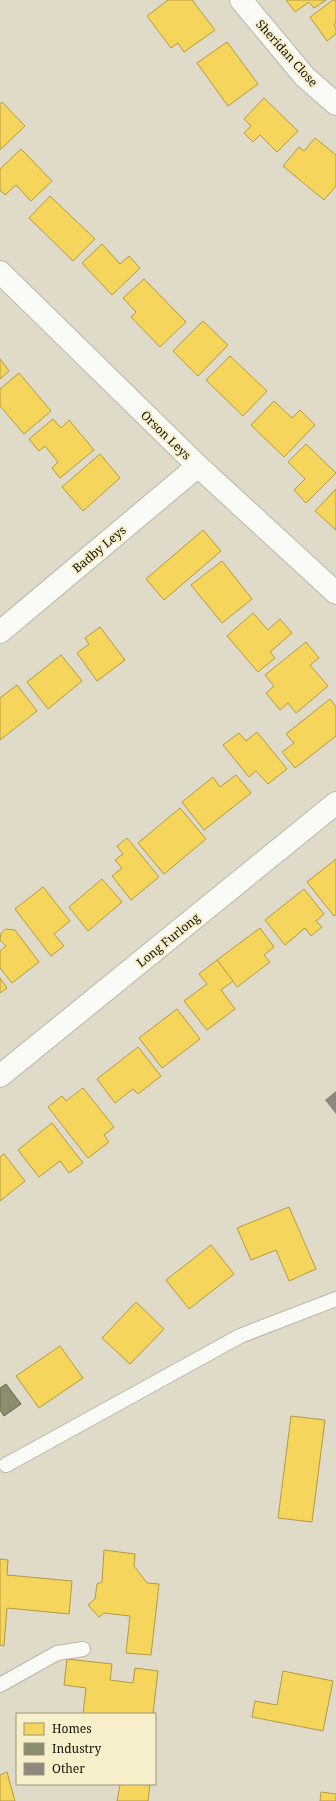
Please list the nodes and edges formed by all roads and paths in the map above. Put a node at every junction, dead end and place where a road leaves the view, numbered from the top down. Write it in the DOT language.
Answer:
graph roads {
  1 [pos="240,0"];
  2 [pos="336,104"];
  3 [pos="0,272"];
  4 [pos="198,466"];
  5 [pos="336,593"];
  6 [pos="0,632"];
  7 [pos="336,803"];
  8 [pos="0,1076"];
  9 [pos="336,1299"];
  10 [pos="6,1465"];
  11 [pos="82,1649"];
  12 [pos="0,1685"];
  1 -- 2 [label="street, Sheridan Close"];
  3 -- 4 [label="street, Orson Leys"];
  4 -- 5 [label="street, Orson Leys"];
  4 -- 6 [label="street, Badby Leys"];
  7 -- 8 [label="street, Long Furlong"];
  9 -- 10 [label="lane"];
  11 -- 12 [label="lane"];
}
